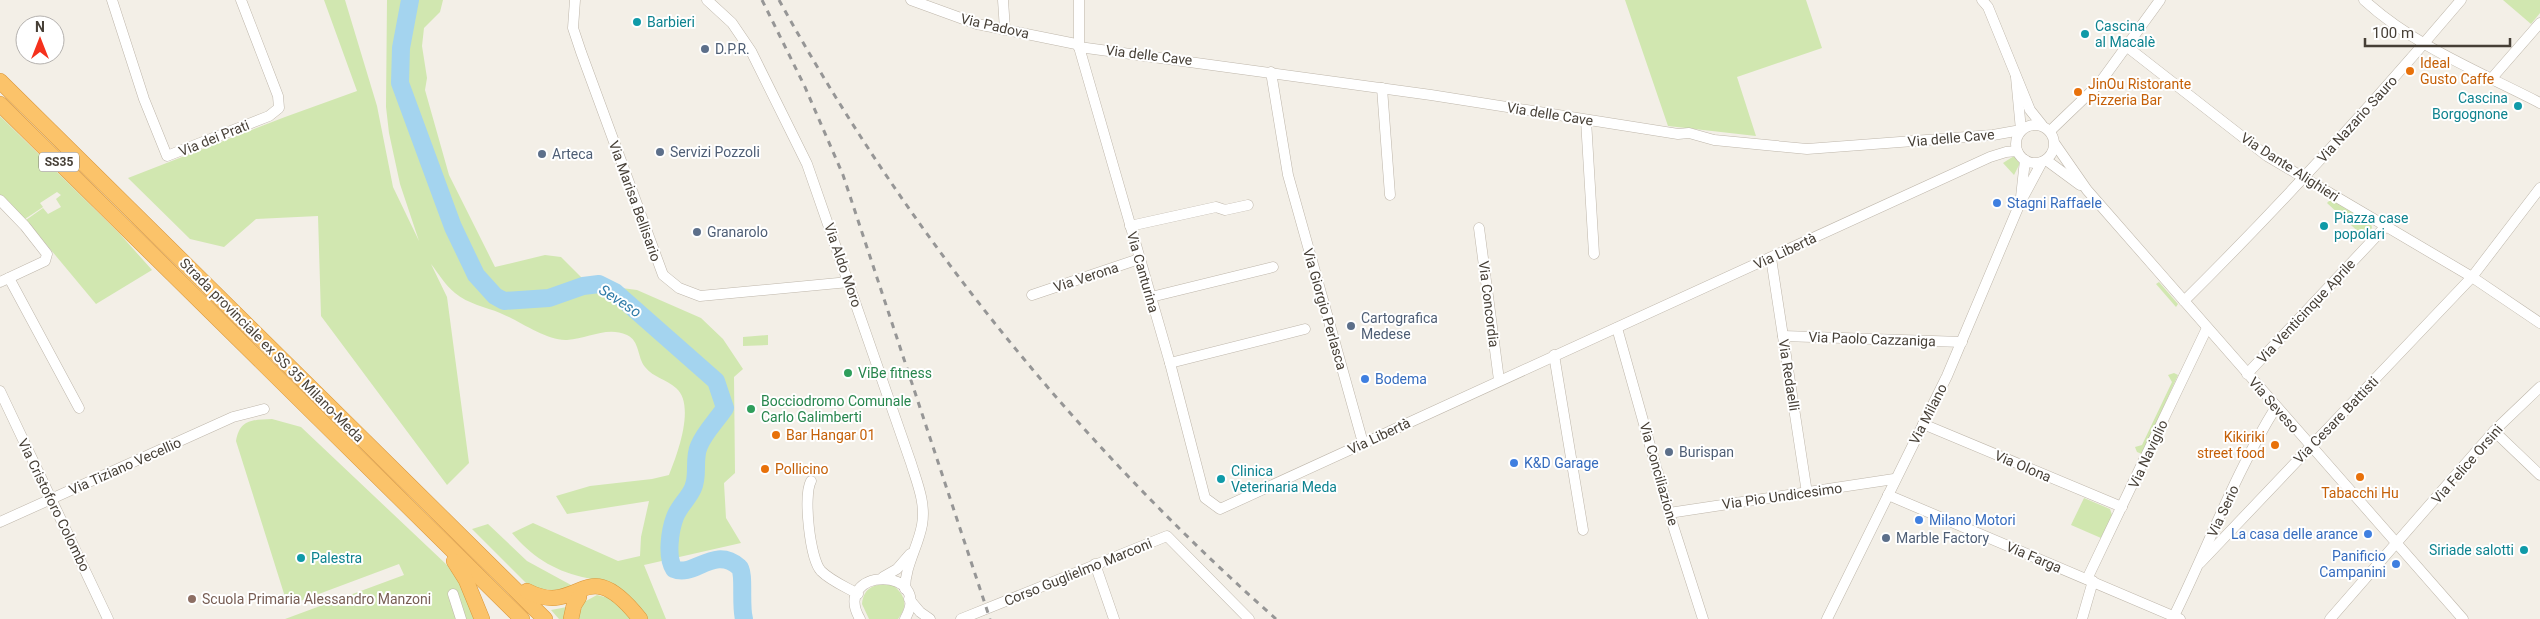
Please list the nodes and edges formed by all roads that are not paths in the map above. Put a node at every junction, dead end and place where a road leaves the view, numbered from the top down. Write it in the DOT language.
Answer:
graph roads {
  1 [pos="112,0"];
  2 [pos="241,0"];
  3 [pos="575,0"];
  4 [pos="707,0"];
  5 [pos="911,0"];
  6 [pos="1003,0"];
  7 [pos="1079,0"];
  8 [pos="2160,0"];
  9 [pos="2364,0"];
  10 [pos="2460,0"];
  11 [pos="1985,2"];
  12 [pos="2540,23"];
  13 [pos="1006,30"];
  14 [pos="2425,44"];
  15 [pos="2126,46"];
  16 [pos="1079,47"];
  17 [pos="1271,72"];
  18 [pos="2016,77"];
  19 [pos="2492,78"];
  20 [pos="0,81"];
  21 [pos="1382,88"];
  22 [pos="2540,103"];
  23 [pos="0,104"];
  24 [pos="1586,120"];
  25 [pos="2046,128"];
  26 [pos="2021,130"];
  27 [pos="2055,144"];
  28 [pos="2017,151"];
  29 [pos="2025,160"];
  30 [pos="2044,161"];
  31 [pos="2304,177"];
  32 [pos="2540,188"];
  33 [pos="2087,190"];
  34 [pos="1390,195"];
  35 [pos="0,200"];
  36 [pos="2019,205"];
  37 [pos="1248,206"];
  38 [pos="1130,226"];
  39 [pos="2385,227"];
  40 [pos="1479,228"];
  41 [pos="1594,254"];
  42 [pos="1770,258"];
  43 [pos="1140,259"];
  44 [pos="1273,267"];
  45 [pos="2472,277"];
  46 [pos="5,280"];
  47 [pos="849,282"];
  48 [pos="1032,295"];
  49 [pos="1150,297"];
  50 [pos="2184,301"];
  51 [pos="2540,323"];
  52 [pos="1617,328"];
  53 [pos="2207,328"];
  54 [pos="1304,329"];
  55 [pos="1782,336"];
  56 [pos="1962,342"];
  57 [pos="1554,355"];
  58 [pos="1170,363"];
  59 [pos="2247,374"];
  60 [pos="1499,380"];
  61 [pos="2540,387"];
  62 [pos="0,393"];
  63 [pos="2276,407"];
  64 [pos="79,408"];
  65 [pos="264,409"];
  66 [pos="1923,424"];
  67 [pos="2494,431"];
  68 [pos="1363,443"];
  69 [pos="2311,447"];
  70 [pos="2540,475"];
  71 [pos="1894,480"];
  72 [pos="811,481"];
  73 [pos="1807,493"];
  74 [pos="1888,495"];
  75 [pos="1205,498"];
  76 [pos="50,499"];
  77 [pos="2122,507"];
  78 [pos="1669,513"];
  79 [pos="0,522"];
  80 [pos="431,530"];
  81 [pos="1583,530"];
  82 [pos="466,542"];
  83 [pos="2397,544"];
  84 [pos="912,551"];
  85 [pos="2200,563"];
  86 [pos="1095,564"];
  87 [pos="883,577"];
  88 [pos="2090,580"];
  89 [pos="453,594"];
  90 [pos="858,594"];
  91 [pos="907,594"];
  92 [pos="579,597"];
  93 [pos="2177,618"];
  94 [pos="108,619"];
  95 [pos="461,619"];
  96 [pos="482,619"];
  97 [pos="522,619"];
  98 [pos="545,619"];
  99 [pos="571,619"];
  100 [pos="640,619"];
  101 [pos="860,619"];
  102 [pos="905,619"];
  103 [pos="930,619"];
  104 [pos="961,619"];
  105 [pos="1114,619"];
  106 [pos="1249,619"];
  107 [pos="1703,619"];
  108 [pos="1826,619"];
  109 [pos="2082,619"];
  110 [pos="2330,619"];
  111 [pos="2462,619"];
  1 -- 2 [label="street, Via dei Prati"];
  3 -- 47 [label="street, Via Marisa Bellisario"];
  4 -- 47 [label="street, Via Aldo Moro"];
  5 -- 13 [label="street, Via Padova"];
  6 -- 13 [label="street"];
  7 -- 16 [label="street, Via Canturina"];
  8 -- 15 [label="street"];
  9 -- 14 [label="street"];
  10 -- 14 [label="street, Via Nazario Sauro"];
  11 -- 18 [label="street"];
  12 -- 19 [label="street"];
  13 -- 16 [label="street, Via Padova"];
  14 -- 19 [label="street"];
  14 -- 31 [label="street, Via Nazario Sauro"];
  15 -- 25 [label="street"];
  15 -- 31 [label="street, Via Dante Alighieri"];
  16 -- 17 [label="street, Via delle Cave"];
  16 -- 38 [label="street, Via Canturina"];
  17 -- 21 [label="street, Via delle Cave"];
  17 -- 68 [label="street, Via Giorgio Perlasca"];
  18 -- 25 [label="street"];
  18 -- 26 [label="street"];
  19 -- 22 [label="street"];
  20 -- 82 [label="highway, Strada provinciale ex SS 35 Milano-Meda"];
  21 -- 24 [label="street, Via delle Cave"];
  21 -- 34 [label="street"];
  23 -- 80 [label="highway, Strada provinciale ex SS 35 Milano-Meda / SS35"];
  24 -- 26 [label="street, Via delle Cave"];
  24 -- 41 [label="street"];
  25 -- 26 [label="street"];
  25 -- 27 [label="street"];
  26 -- 28 [label="street"];
  27 -- 30 [label="street"];
  27 -- 33 [label="street, Via Seveso"];
  28 -- 29 [label="street"];
  28 -- 42 [label="street, Via Libertà"];
  29 -- 30 [label="street"];
  29 -- 36 [label="street, Via Milano"];
  30 -- 33 [label="street, Via Seveso"];
  30 -- 36 [label="street, Via Milano"];
  31 -- 39 [label="street, Via Dante Alighieri"];
  31 -- 50 [label="street, Via Nazario Sauro"];
  32 -- 45 [label="street, Via Cesare Battisti"];
  33 -- 50 [label="street, Via Seveso"];
  35 -- 46 [label="street"];
  36 -- 56 [label="street, Via Milano"];
  37 -- 38 [label="street"];
  38 -- 43 [label="street, Via Canturina"];
  39 -- 45 [label="street, Via Dante Alighieri"];
  39 -- 59 [label="street, Via Venticinque Aprile"];
  40 -- 60 [label="street, Via Concordia"];
  42 -- 52 [label="street, Via Libertà"];
  42 -- 55 [label="street, Via Redaelli"];
  43 -- 48 [label="street, Via Verona"];
  43 -- 49 [label="street, Via Canturina"];
  44 -- 49 [label="street"];
  45 -- 51 [label="street, Via Dante Alighieri"];
  45 -- 69 [label="street, Via Cesare Battisti"];
  46 -- 64 [label="street"];
  47 -- 84 [label="street, Via Aldo Moro"];
  49 -- 58 [label="street, Via Canturina"];
  50 -- 53 [label="street, Via Seveso"];
  52 -- 57 [label="street, Via Libertà"];
  52 -- 78 [label="street, Via Conciliazione"];
  53 -- 59 [label="street, Via Seveso"];
  53 -- 77 [label="street, Via Naviglio"];
  54 -- 58 [label="street"];
  55 -- 56 [label="street, Via Paolo Cazzaniga"];
  55 -- 73 [label="street, Via Redaelli"];
  56 -- 66 [label="street, Via Milano"];
  57 -- 60 [label="street, Via Libertà"];
  57 -- 81 [label="street"];
  58 -- 75 [label="street, Via Canturina"];
  59 -- 63 [label="street, Via Seveso"];
  60 -- 68 [label="street, Via Libertà"];
  61 -- 67 [label="street, Via Felice Orsini"];
  62 -- 76 [label="street, Via Cristoforo Colombo"];
  63 -- 69 [label="street, Via Seveso"];
  63 -- 85 [label="street, Via Serio"];
  65 -- 76 [label="street, Via Tiziano Vecellio"];
  66 -- 71 [label="street, Via Milano"];
  66 -- 77 [label="street, Via Olona"];
  67 -- 70 [label="street"];
  67 -- 83 [label="street, Via Felice Orsini"];
  68 -- 75 [label="street, Via Libertà"];
  69 -- 83 [label="street, Via Seveso"];
  69 -- 85 [label="street, Via Cesare Battisti"];
  71 -- 73 [label="street, Via Pio Undicesimo"];
  71 -- 74 [label="street, Via Milano"];
  72 -- 90 [label="street"];
  73 -- 78 [label="street, Via Pio Undicesimo"];
  74 -- 88 [label="street, Via Farga"];
  74 -- 108 [label="street, Via Milano"];
  76 -- 79 [label="street, Via Tiziano Vecellio"];
  76 -- 94 [label="street, Via Cristoforo Colombo"];
  77 -- 88 [label="street, Via Naviglio"];
  78 -- 107 [label="street, Via Conciliazione"];
  80 -- 96 [label="highway"];
  80 -- 97 [label="highway, Strada provinciale ex SS 35 Milano-Meda"];
  82 -- 92 [label="highway"];
  82 -- 98 [label="highway, Strada provinciale ex SS 35 Milano-Meda"];
  83 -- 110 [label="street, Via Felice Orsini"];
  83 -- 111 [label="street, Via Seveso"];
  84 -- 87 [label="street, Via Aldo Moro"];
  84 -- 91 [label="street, Via Aldo Moro"];
  85 -- 93 [label="street, Via Serio"];
  86 -- 104 [label="street, Corso Guglielmo Marconi"];
  86 -- 105 [label="street"];
  86 -- 106 [label="street, Corso Guglielmo Marconi"];
  87 -- 90 [label="street, Via Aldo Moro"];
  87 -- 91 [label="street"];
  88 -- 93 [label="street, Via Farga"];
  88 -- 109 [label="street, Via Naviglio"];
  89 -- 95 [label="street"];
  90 -- 101 [label="street"];
  91 -- 102 [label="street, Via Aldo Moro"];
  91 -- 103 [label="street"];
  92 -- 99 [label="highway"];
  92 -- 100 [label="highway"];
}
